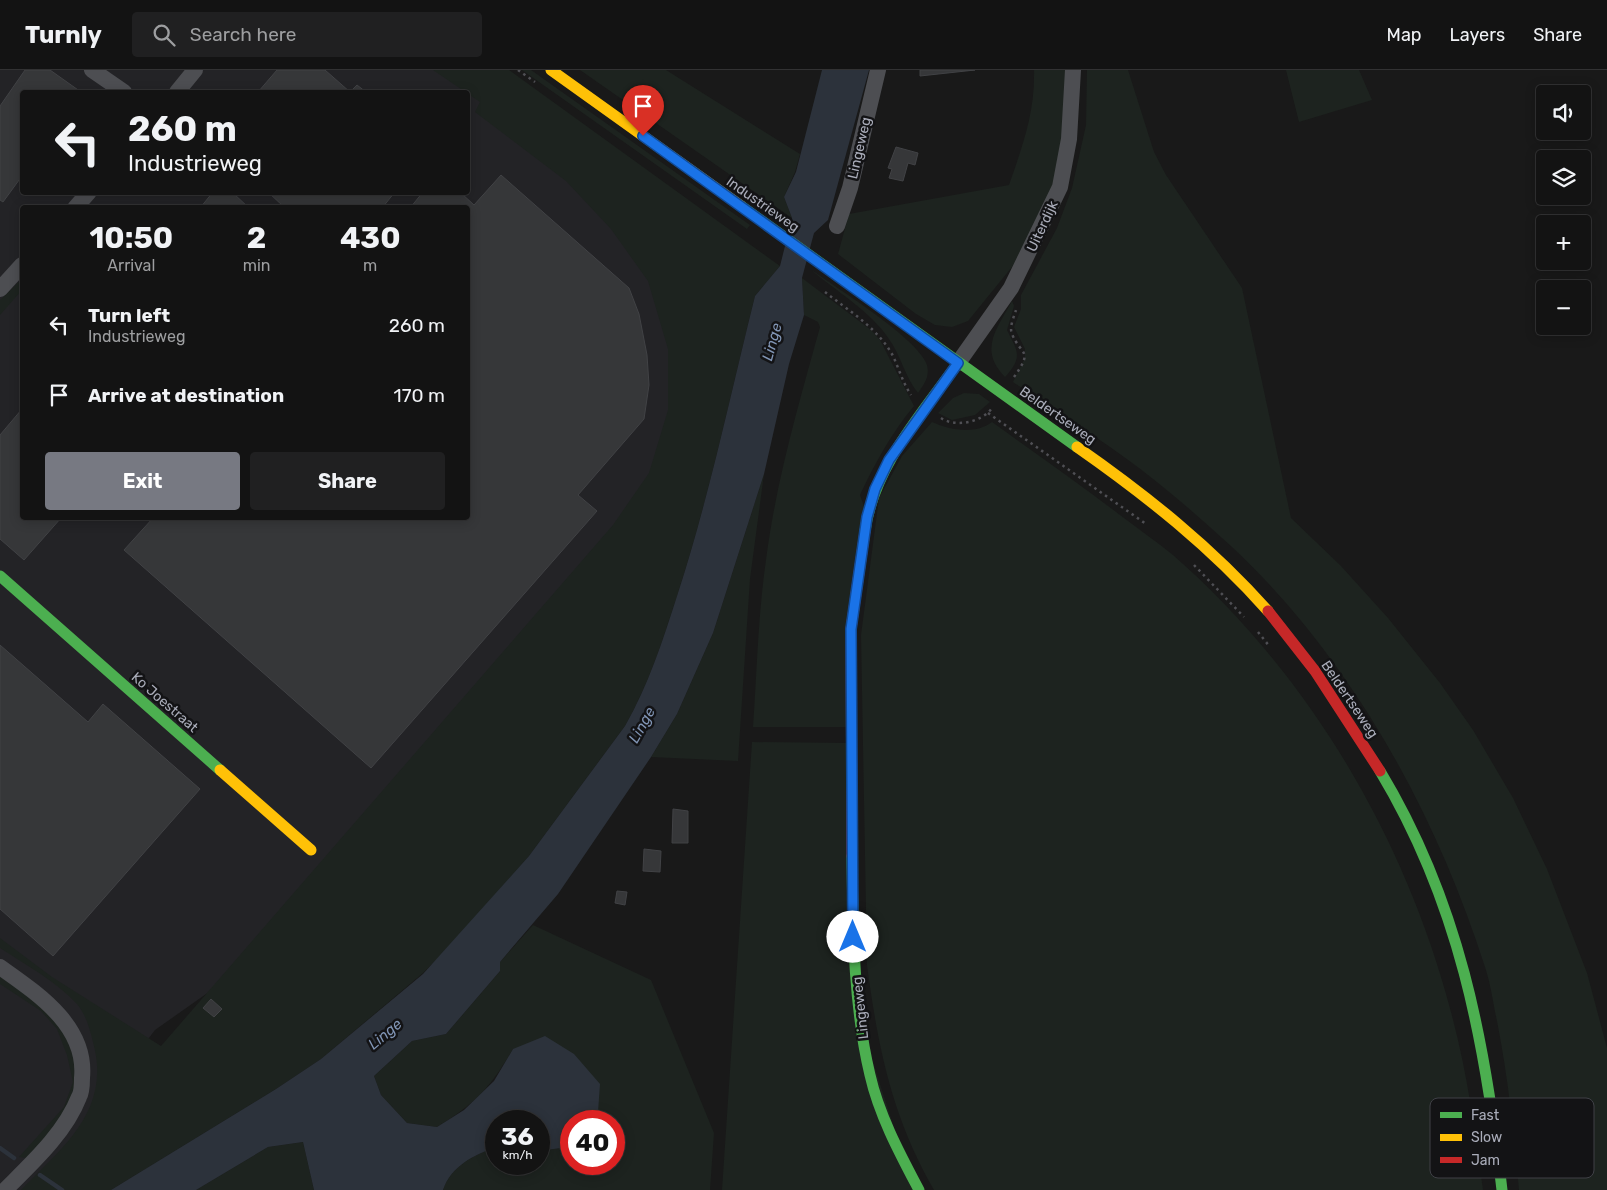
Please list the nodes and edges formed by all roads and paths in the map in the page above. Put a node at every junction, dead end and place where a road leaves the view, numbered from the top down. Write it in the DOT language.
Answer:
graph roads {
  1 [pos="92,70"];
  2 [pos="195,70"];
  3 [pos="551,70"];
  4 [pos="878,70"];
  5 [pos="1073,70"];
  6 [pos="121,90"];
  7 [pos="179,90"];
  8 [pos="86,195"];
  9 [pos="78,205"];
  10 [pos="836,226"];
  11 [pos="20,267"];
  12 [pos="0,289"];
  13 [pos="822,290"];
  14 [pos="1017,302"];
  15 [pos="958,363"];
  16 [pos="1001,393"];
  17 [pos="927,407"];
  18 [pos="988,413"];
  19 [pos="1148,525"];
  20 [pos="1192,563"];
  21 [pos="0,576"];
  22 [pos="1245,617"];
  23 [pos="1257,631"];
  24 [pos="1275,654"];
  25 [pos="311,850"];
  26 [pos="0,967"];
  27 [pos="1490,1098"];
  28 [pos="5,1190"];
  29 [pos="920,1190"];
  1 -- 6 [label="street"];
  2 -- 7 [label="street"];
  3 -- 15 [label="main road, Industrieweg"];
  4 -- 10 [label="street, Lingeweg"];
  5 -- 15 [label="street, Uiterdijk"];
  8 -- 9 [label="street"];
  11 -- 12 [label="street"];
  13 -- 17 [label="path"];
  14 -- 16 [label="path"];
  15 -- 16 [label="main road, Beldertseweg"];
  15 -- 17 [label="main road, Lingeweg"];
  16 -- 18 [label="path"];
  16 -- 27 [label="main road, Beldertseweg"];
  17 -- 18 [label="path"];
  17 -- 29 [label="main road, Lingeweg"];
  18 -- 19 [label="path"];
  20 -- 22 [label="path"];
  21 -- 25 [label="main road, Ko Joestraat"];
  23 -- 24 [label="path"];
  26 -- 28 [label="street"];
}
